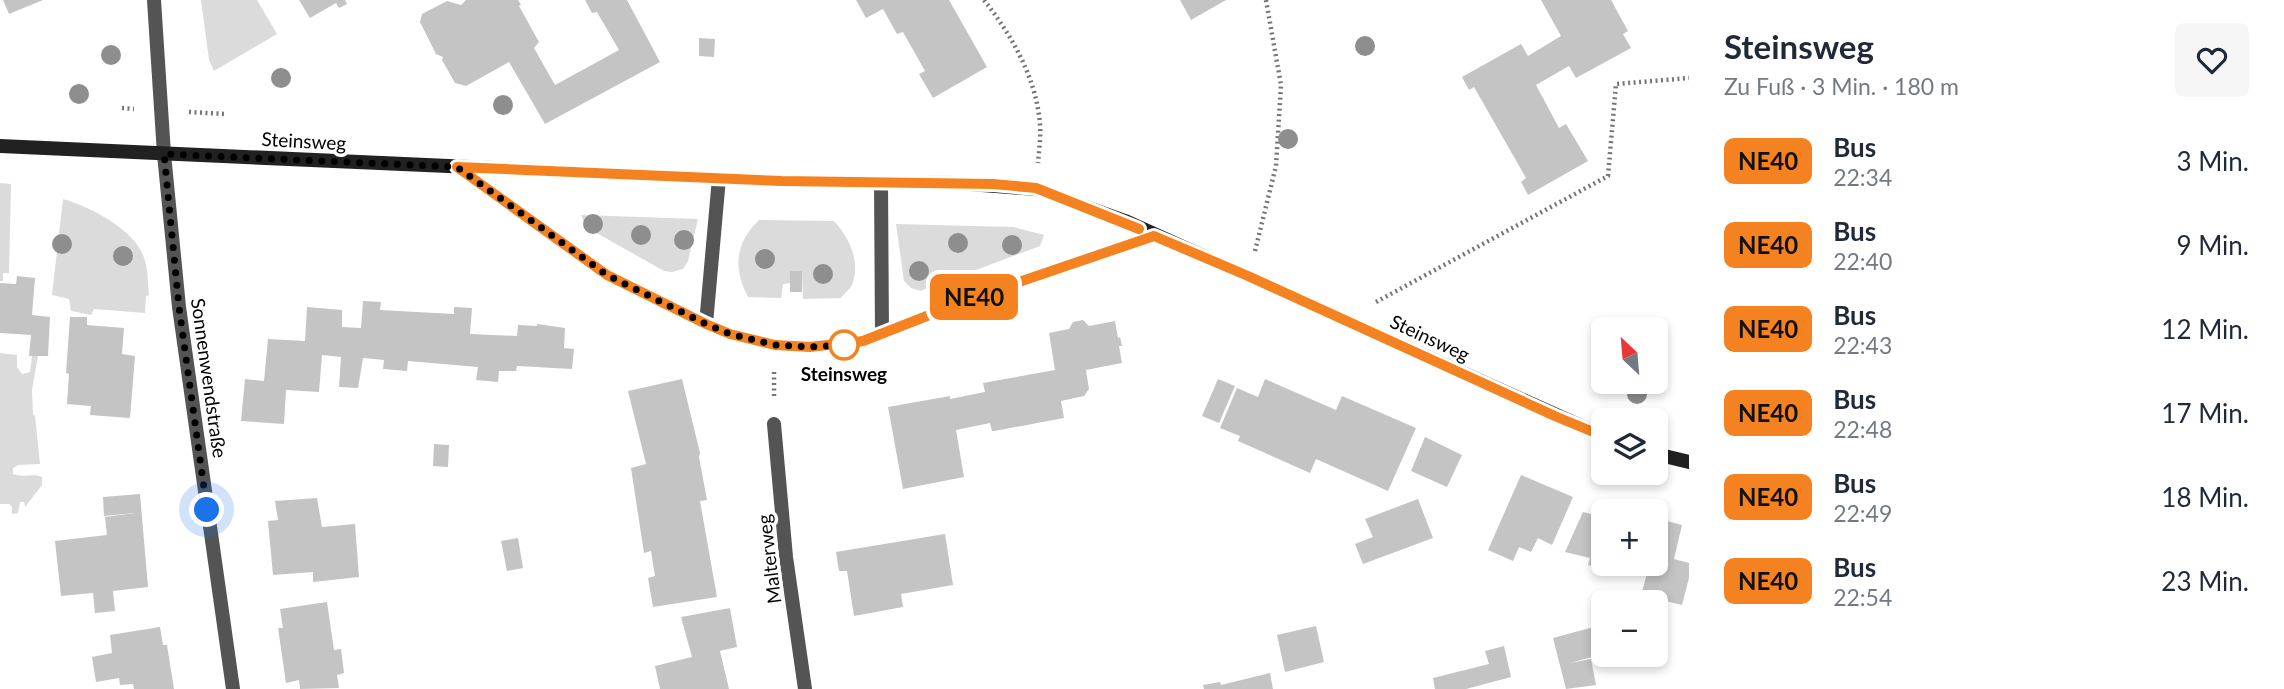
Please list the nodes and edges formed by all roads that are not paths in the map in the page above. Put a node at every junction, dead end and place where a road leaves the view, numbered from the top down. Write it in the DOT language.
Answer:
graph roads {
  1 [pos="154,0"];
  2 [pos="0,146"];
  3 [pos="164,154"];
  4 [pos="457,167"];
  5 [pos="719,178"];
  6 [pos="881,182"];
  7 [pos="1154,236"];
  8 [pos="706,324"];
  9 [pos="882,334"];
  10 [pos="774,424"];
  11 [pos="1591,431"];
  12 [pos="1668,457"];
  13 [pos="1689,462"];
  14 [pos="233,689"];
  15 [pos="805,689"];
  1 -- 3 [label="street, Sonnenwendstraße"];
  2 -- 3 [label="main road, Steinsweg"];
  3 -- 4 [label="main road, Steinsweg"];
  3 -- 14 [label="street, Sonnenwendstraße"];
  4 -- 5 [label="main road, Steinsweg"];
  4 -- 8 [label="street"];
  5 -- 6 [label="main road, Steinsweg"];
  5 -- 8 [label="street"];
  6 -- 7 [label="main road, Steinsweg"];
  6 -- 9 [label="street"];
  7 -- 9 [label="street"];
  7 -- 11 [label="main road, Steinsweg"];
  8 -- 9 [label="street"];
  10 -- 15 [label="street, Malterweg"];
  12 -- 13 [label="main road"];
}
